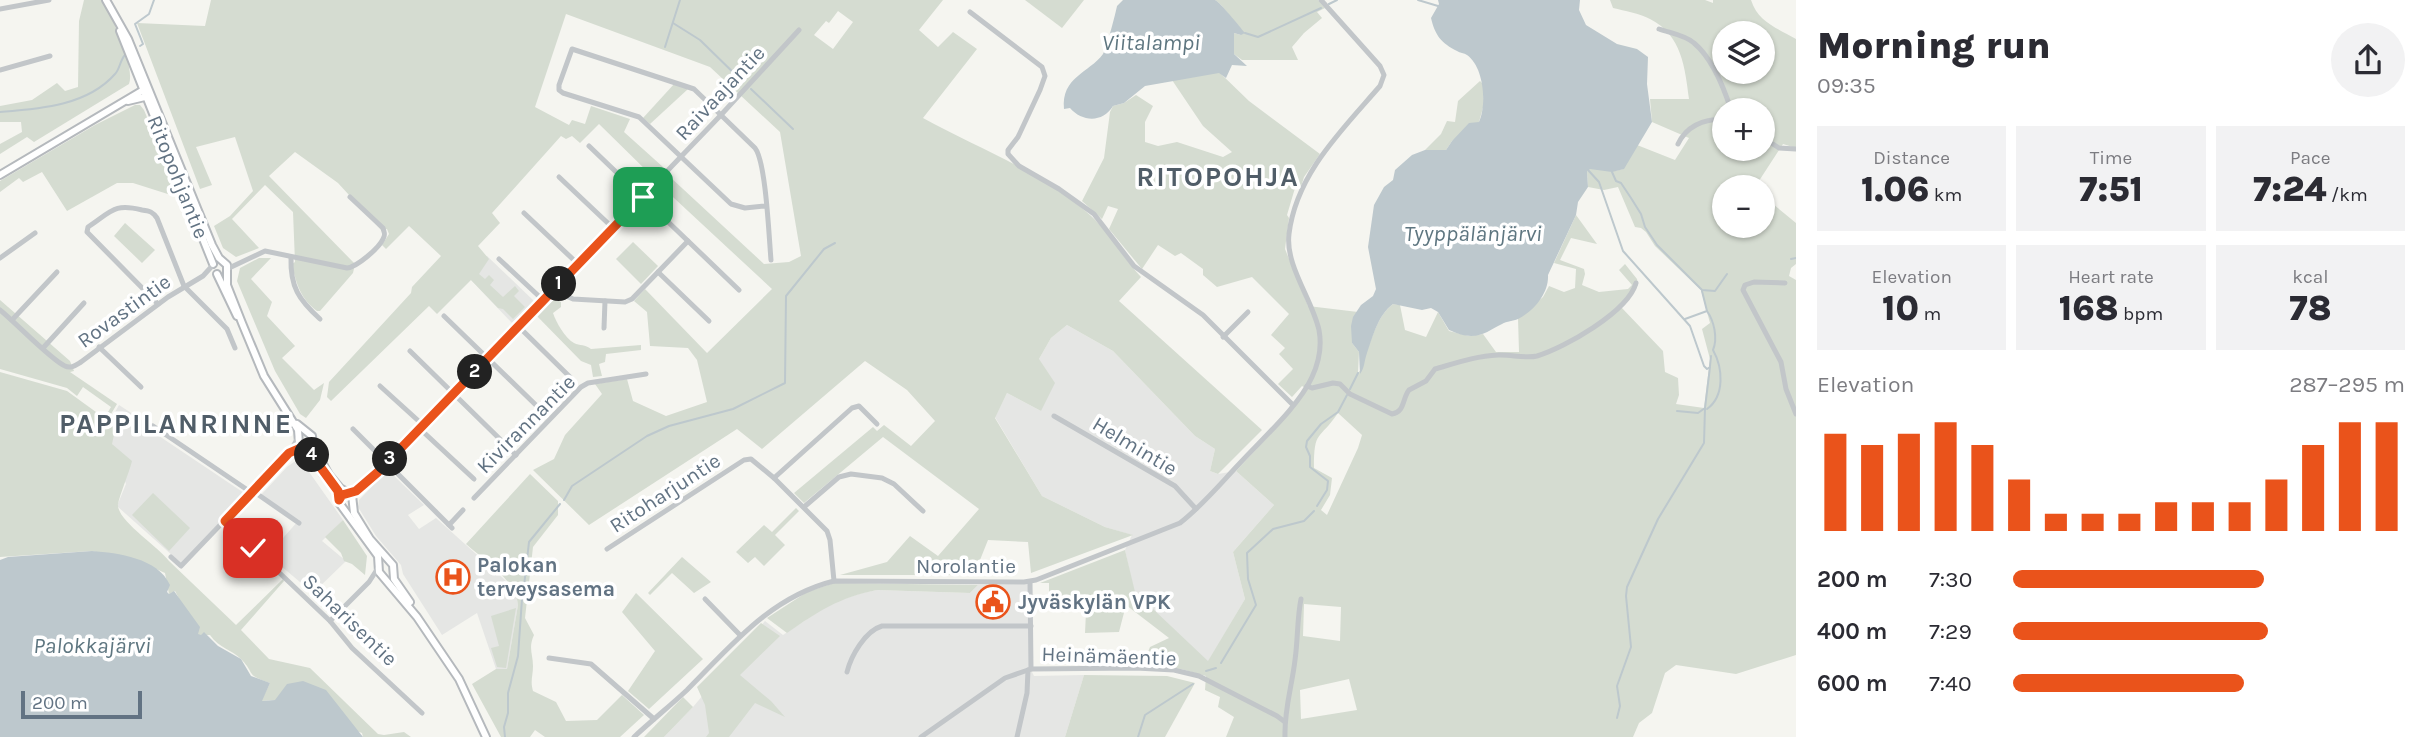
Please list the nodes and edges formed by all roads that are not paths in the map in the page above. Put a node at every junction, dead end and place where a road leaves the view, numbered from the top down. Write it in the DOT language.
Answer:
graph roads {
  1 [pos="50,0"];
  2 [pos="106,0"];
  3 [pos="1321,0"];
  4 [pos="37,1"];
  5 [pos="0,9"];
  6 [pos="970,12"];
  7 [pos="1658,29"];
  8 [pos="799,30"];
  9 [pos="50,56"];
  10 [pos="0,70"];
  11 [pos="147,93"];
  12 [pos="1726,98"];
  13 [pos="720,116"];
  14 [pos="1712,119"];
  15 [pos="1678,144"];
  16 [pos="1775,145"];
  17 [pos="589,146"];
  18 [pos="1796,149"];
  19 [pos="682,156"];
  20 [pos="0,175"];
  21 [pos="559,177"];
  22 [pos="350,197"];
  23 [pos="643,197"];
  24 [pos="765,206"];
  25 [pos="524,213"];
  26 [pos="613,228"];
  27 [pos="35,233"];
  28 [pos="688,241"];
  29 [pos="291,257"];
  30 [pos="0,258"];
  31 [pos="499,259"];
  32 [pos="771,260"];
  33 [pos="578,264"];
  34 [pos="213,265"];
  35 [pos="225,266"];
  36 [pos="57,272"];
  37 [pos="658,272"];
  38 [pos="216,274"];
  39 [pos="203,276"];
  40 [pos="1636,283"];
  41 [pos="1785,283"];
  42 [pos="184,286"];
  43 [pos="554,290"];
  44 [pos="739,290"];
  45 [pos="543,300"];
  46 [pos="605,301"];
  47 [pos="84,303"];
  48 [pos="158,304"];
  49 [pos="1248,312"];
  50 [pos="1,313"];
  51 [pos="444,316"];
  52 [pos="320,319"];
  53 [pos="12,320"];
  54 [pos="709,321"];
  55 [pos="242,323"];
  56 [pos="518,326"];
  57 [pos="604,328"];
  58 [pos="1223,337"];
  59 [pos="99,347"];
  60 [pos="43,348"];
  61 [pos="235,348"];
  62 [pos="410,351"];
  63 [pos="488,358"];
  64 [pos="646,374"];
  65 [pos="571,378"];
  66 [pos="380,386"];
  67 [pos="1307,386"];
  68 [pos="141,387"];
  69 [pos="453,394"];
  70 [pos="1292,404"];
  71 [pos="541,410"];
  72 [pos="1796,414"];
  73 [pos="1054,416"];
  74 [pos="291,418"];
  75 [pos="877,424"];
  76 [pos="153,426"];
  77 [pos="421,427"];
  78 [pos="353,429"];
  79 [pos="307,433"];
  80 [pos="299,437"];
  81 [pos="312,440"];
  82 [pos="304,446"];
  83 [pos="289,453"];
  84 [pos="516,455"];
  85 [pos="386,464"];
  86 [pos="774,478"];
  87 [pos="371,479"];
  88 [pos="474,480"];
  89 [pos="252,492"];
  90 [pos="348,494"];
  91 [pos="474,498"];
  92 [pos="339,500"];
  93 [pos="353,504"];
  94 [pos="804,507"];
  95 [pos="343,508"];
  96 [pos="1196,509"];
  97 [pos="463,510"];
  98 [pos="923,511"];
  99 [pos="225,521"];
  100 [pos="299,523"];
  101 [pos="607,549"];
  102 [pos="170,558"];
  103 [pos="388,561"];
  104 [pos="379,566"];
  105 [pos="393,572"];
  106 [pos="383,575"];
  107 [pos="834,581"];
  108 [pos="369,582"];
  109 [pos="1030,582"];
  110 [pos="1301,598"];
  111 [pos="705,599"];
  112 [pos="417,617"];
  113 [pos="330,621"];
  114 [pos="1031,626"];
  115 [pos="740,635"];
  116 [pos="549,658"];
  117 [pos="1029,670"];
  118 [pos="847,672"];
  119 [pos="422,713"];
  120 [pos="654,719"];
  121 [pos="1284,722"];
  122 [pos="486,737"];
  123 [pos="634,737"];
  124 [pos="921,737"];
  125 [pos="1017,737"];
  126 [pos="1285,737"];
  1 -- 4 [label="street"];
  2 -- 11 [label="main road"];
  3 -- 67 [label="street"];
  4 -- 5 [label="street"];
  6 -- 58 [label="street"];
  7 -- 12 [label="street"];
  8 -- 13 [label="street, Raivaajantie"];
  9 -- 10 [label="street"];
  11 -- 20 [label="main road"];
  11 -- 34 [label="main road, Ritopohjantie"];
  11 -- 35 [label="main road, Ritopohjantie"];
  13 -- 19 [label="street, Raivaajantie"];
  13 -- 19 [label="street"];
  13 -- 24 [label="street"];
  14 -- 15 [label="street"];
  16 -- 18 [label="street"];
  17 -- 23 [label="street"];
  19 -- 23 [label="street, Raivaajantie"];
  19 -- 24 [label="street"];
  21 -- 26 [label="street"];
  22 -- 29 [label="street"];
  23 -- 26 [label="street, Raivaajantie"];
  23 -- 28 [label="street"];
  24 -- 32 [label="street"];
  25 -- 33 [label="street"];
  26 -- 33 [label="street, Raivaajantie"];
  27 -- 30 [label="street"];
  28 -- 37 [label="street"];
  28 -- 44 [label="street"];
  29 -- 35 [label="street"];
  29 -- 52 [label="street"];
  31 -- 45 [label="street"];
  33 -- 43 [label="street, Raivaajantie"];
  34 -- 35 [label="main road"];
  34 -- 38 [label="main road, Ritopohjantie"];
  34 -- 39 [label="street, Rovastintie"];
  35 -- 38 [label="main road"];
  35 -- 55 [label="main road, Ritopohjantie"];
  36 -- 53 [label="street"];
  37 -- 46 [label="street"];
  37 -- 54 [label="street"];
  38 -- 39 [label="street, Rovastintie"];
  38 -- 55 [label="main road, Ritopohjantie"];
  39 -- 42 [label="street, Rovastintie"];
  40 -- 67 [label="street"];
  41 -- 72 [label="street"];
  42 -- 48 [label="street, Rovastintie"];
  42 -- 48 [label="street"];
  42 -- 61 [label="street"];
  43 -- 45 [label="street, Raivaajantie"];
  43 -- 46 [label="street"];
  45 -- 56 [label="street, Raivaajantie"];
  46 -- 57 [label="street"];
  47 -- 60 [label="street"];
  48 -- 59 [label="street, Rovastintie"];
  49 -- 58 [label="street"];
  50 -- 53 [label="street, Rovastintie"];
  51 -- 63 [label="street"];
  53 -- 60 [label="street, Rovastintie"];
  55 -- 74 [label="main road, Ritopohjantie"];
  56 -- 63 [label="street, Raivaajantie"];
  56 -- 65 [label="street"];
  58 -- 70 [label="street"];
  59 -- 60 [label="street, Rovastintie"];
  59 -- 68 [label="street"];
  62 -- 69 [label="street"];
  63 -- 69 [label="street, Raivaajantie"];
  63 -- 71 [label="street"];
  64 -- 84 [label="street, Kivirannantie"];
  66 -- 77 [label="street"];
  67 -- 70 [label="street, Norolantie"];
  69 -- 77 [label="street, Raivaajantie"];
  69 -- 84 [label="street"];
  70 -- 96 [label="street, Norolantie"];
  73 -- 96 [label="street, Helmintie"];
  74 -- 79 [label="main road, Ritopohjantie"];
  74 -- 80 [label="main road, Ritopohjantie"];
  75 -- 86 [label="street"];
  76 -- 89 [label="street"];
  77 -- 85 [label="street, Raivaajantie"];
  77 -- 88 [label="street"];
  78 -- 85 [label="street"];
  79 -- 80 [label="main road"];
  79 -- 81 [label="main road, Ritopohjantie"];
  80 -- 82 [label="main road, Ritopohjantie"];
  80 -- 83 [label="street"];
  81 -- 82 [label="main road"];
  81 -- 90 [label="main road"];
  82 -- 83 [label="street"];
  82 -- 92 [label="main road"];
  83 -- 89 [label="street"];
  84 -- 91 [label="street, Kivirannantie"];
  85 -- 87 [label="street, Raivaajantie"];
  85 -- 97 [label="street"];
  86 -- 94 [label="street, Ritoharjuntie"];
  86 -- 101 [label="street, Ritoharjuntie"];
  87 -- 90 [label="street, Raivaajantie"];
  87 -- 93 [label="street, Raivaajantie"];
  89 -- 99 [label="street"];
  89 -- 100 [label="street"];
  90 -- 92 [label="main road"];
  90 -- 93 [label="main road"];
  92 -- 95 [label="main road"];
  93 -- 95 [label="main road"];
  93 -- 103 [label="main road"];
  94 -- 98 [label="street"];
  94 -- 107 [label="street, Ritoharjuntie"];
  95 -- 104 [label="main road"];
  96 -- 109 [label="street, Norolantie"];
  99 -- 102 [label="street"];
  99 -- 113 [label="street, Saharisentie"];
  103 -- 104 [label="main road"];
  103 -- 105 [label="main road"];
  104 -- 106 [label="main road"];
  104 -- 108 [label="street"];
  105 -- 106 [label="main road"];
  105 -- 112 [label="main road"];
  106 -- 108 [label="street"];
  106 -- 112 [label="main road"];
  107 -- 109 [label="street, Norolantie"];
  107 -- 115 [label="street, Norolantie"];
  108 -- 113 [label="street"];
  109 -- 114 [label="street"];
  110 -- 121 [label="street"];
  111 -- 115 [label="street"];
  112 -- 122 [label="main road"];
  113 -- 119 [label="street, Saharisentie"];
  114 -- 117 [label="street"];
  114 -- 118 [label="street"];
  115 -- 120 [label="street, Norolantie"];
  116 -- 120 [label="street"];
  117 -- 121 [label="street, Heinämäentie"];
  117 -- 124 [label="street, Heinämäentie"];
  117 -- 125 [label="street"];
  120 -- 123 [label="street, Norolantie"];
  121 -- 126 [label="street"];
}
